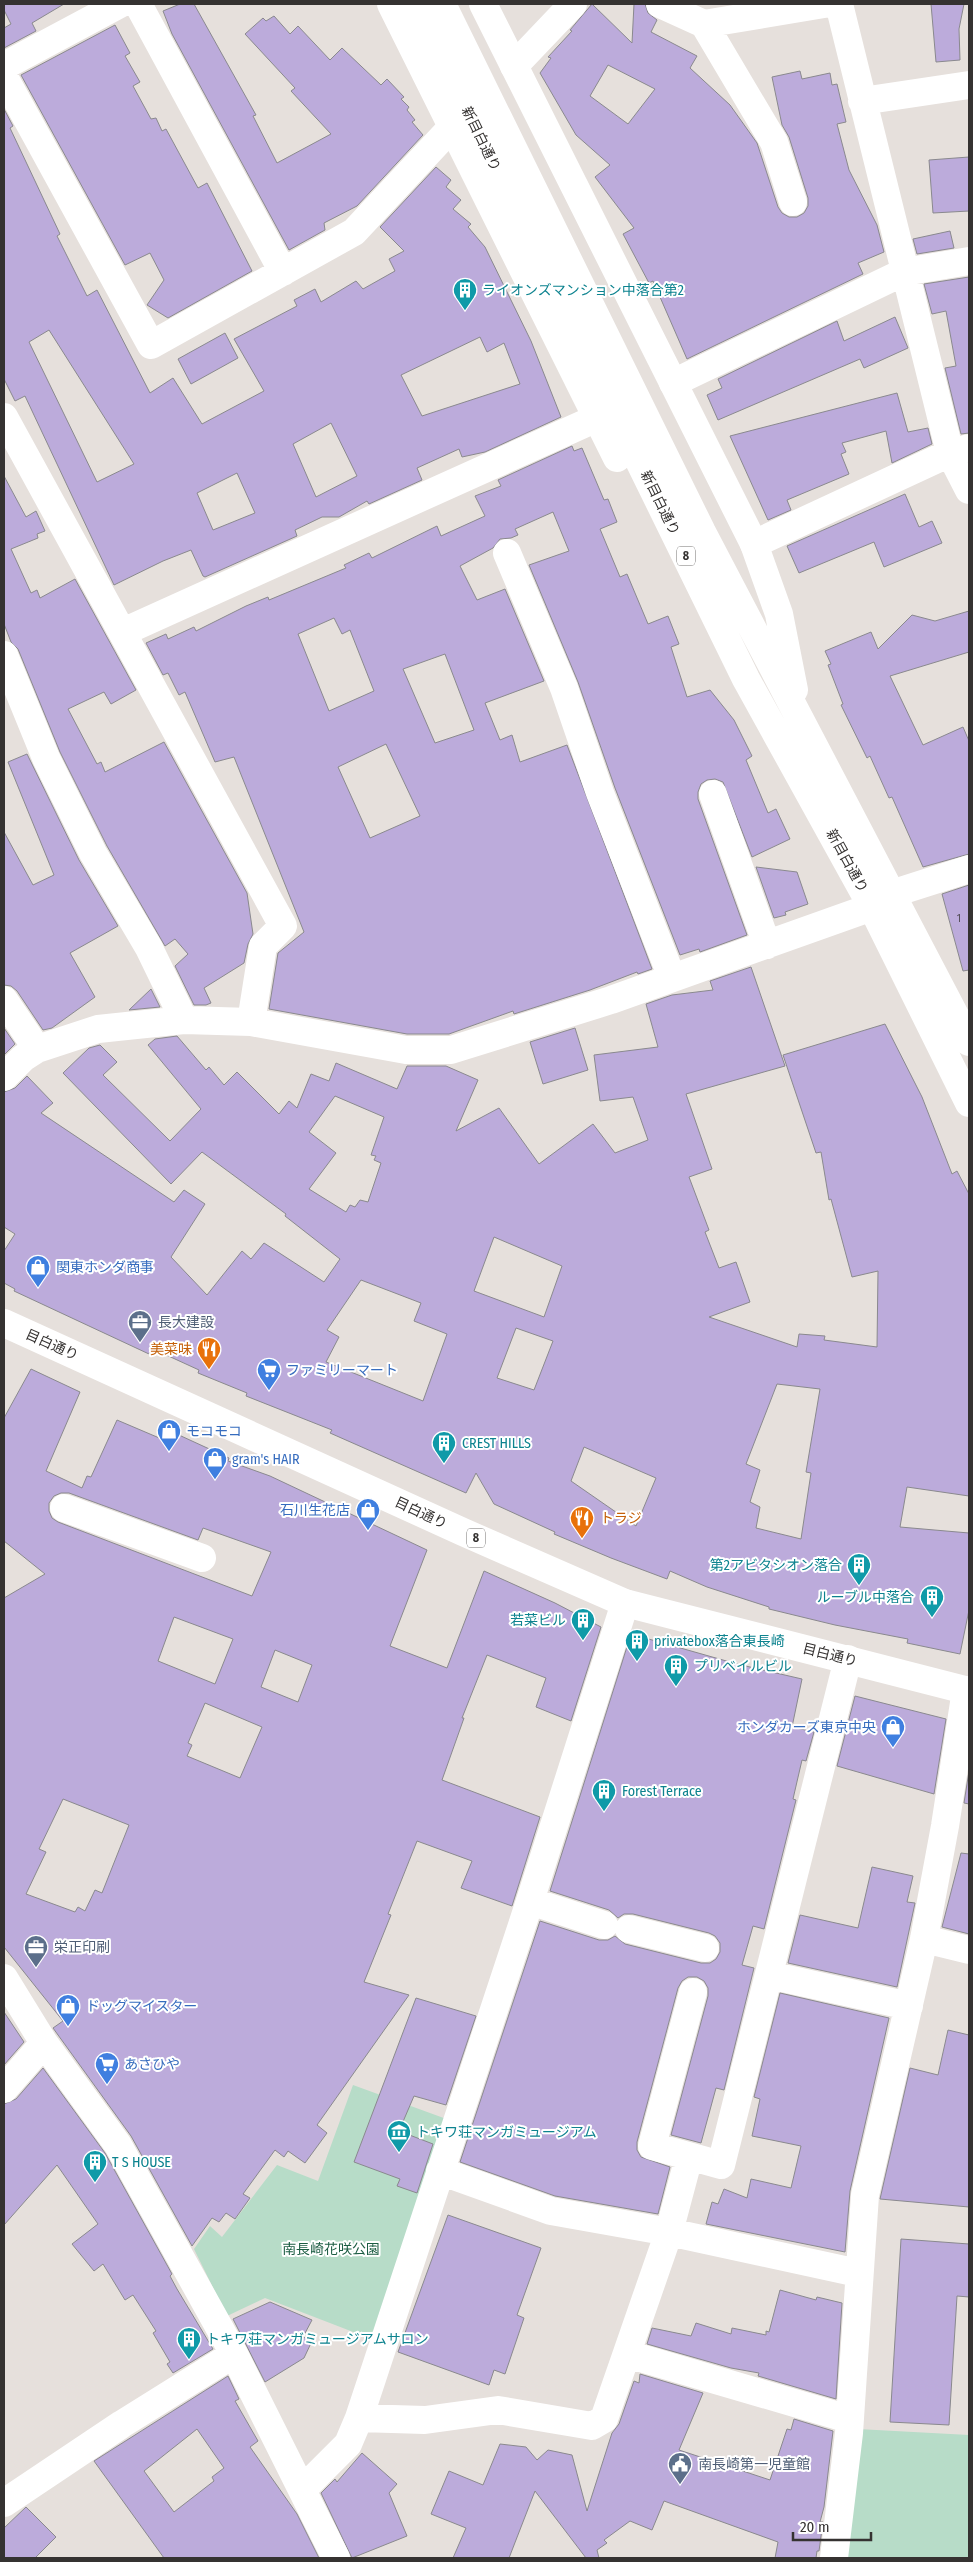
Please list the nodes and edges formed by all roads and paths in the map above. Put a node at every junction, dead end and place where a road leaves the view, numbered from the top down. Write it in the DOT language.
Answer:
graph roads {
  1 [pos="120,4"];
  2 [pos="138,4"];
  3 [pos="392,4"];
  4 [pos="415,4"];
  5 [pos="442,4"];
  6 [pos="483,4"];
  7 [pos="574,4"];
  8 [pos="660,4"];
  9 [pos="824,4"];
  10 [pos="839,4"];
  11 [pos="759,10"];
  12 [pos="704,24"];
  13 [pos="4,66"];
  14 [pos="514,66"];
  15 [pos="4,77"];
  16 [pos="969,85"];
  17 [pos="862,101"];
  18 [pos="452,127"];
  19 [pos="793,202"];
  20 [pos="969,261"];
  21 [pos="284,272"];
  22 [pos="904,272"];
  23 [pos="673,383"];
  24 [pos="4,417"];
  25 [pos="597,418"];
  26 [pos="959,450"];
  27 [pos="969,490"];
  28 [pos="754,544"];
  29 [pos="507,553"];
  30 [pos="123,632"];
  31 [pos="4,655"];
  32 [pos="746,678"];
  33 [pos="800,720"];
  34 [pos="713,794"];
  35 [pos="969,869"];
  36 [pos="882,900"];
  37 [pos="767,945"];
  38 [pos="672,978"];
  39 [pos="4,1000"];
  40 [pos="184,1020"];
  41 [pos="251,1022"];
  42 [pos="969,1042"];
  43 [pos="37,1049"];
  44 [pos="4,1077"];
  45 [pos="969,1103"];
  46 [pos="4,1323"];
  47 [pos="64,1508"];
  48 [pos="202,1558"];
  49 [pos="625,1603"];
  50 [pos="848,1659"];
  51 [pos="968,1690"];
  52 [pos="530,1900"];
  53 [pos="924,1939"];
  54 [pos="705,1948"];
  55 [pos="969,1950"];
  56 [pos="769,1975"];
  57 [pos="4,1978"];
  58 [pos="693,1992"];
  59 [pos="908,2006"];
  60 [pos="44,2043"];
  61 [pos="4,2089"];
  62 [pos="689,2157"];
  63 [pos="440,2170"];
  64 [pos="669,2232"];
  65 [pos="858,2273"];
  66 [pos="234,2354"];
  67 [pos="627,2354"];
  68 [pos="359,2418"];
  69 [pos="848,2419"];
  70 [pos="302,2490"];
  71 [pos="4,2503"];
  72 [pos="336,2558"];
  73 [pos="834,2558"];
  1 -- 13 [label="street"];
  2 -- 21 [label="street"];
  3 -- 18 [label="street"];
  4 -- 32 [label="street, 新目白通り / 8"];
  5 -- 33 [label="street, 新目白通り / 8"];
  6 -- 14 [label="street"];
  7 -- 14 [label="street"];
  8 -- 12 [label="street"];
  9 -- 11 [label="street"];
  10 -- 17 [label="street"];
  11 -- 12 [label="street"];
  12 -- 19 [label="street"];
  14 -- 23 [label="street"];
  15 -- 21 [label="street"];
  16 -- 17 [label="street"];
  17 -- 22 [label="street"];
  18 -- 21 [label="street"];
  18 -- 25 [label="street"];
  20 -- 22 [label="street"];
  22 -- 23 [label="street"];
  22 -- 26 [label="street"];
  23 -- 28 [label="street"];
  24 -- 30 [label="street"];
  25 -- 30 [label="street"];
  25 -- 32 [label="street"];
  26 -- 27 [label="street"];
  26 -- 28 [label="street"];
  28 -- 33 [label="street"];
  29 -- 38 [label="street"];
  30 -- 41 [label="street"];
  31 -- 40 [label="street"];
  32 -- 36 [label="street, 新目白通り / 8"];
  33 -- 36 [label="street, 新目白通り / 8"];
  34 -- 37 [label="street"];
  35 -- 36 [label="street"];
  36 -- 37 [label="street"];
  36 -- 42 [label="street, 新目白通り / 8"];
  36 -- 45 [label="street, 新目白通り / 8"];
  37 -- 38 [label="street"];
  38 -- 41 [label="street"];
  39 -- 43 [label="street"];
  40 -- 41 [label="street"];
  40 -- 43 [label="street"];
  43 -- 44 [label="street"];
  46 -- 49 [label="street, 目白通り / 8"];
  47 -- 48 [label="street"];
  49 -- 50 [label="street, 目白通り / 8"];
  49 -- 52 [label="street"];
  50 -- 51 [label="street, 目白通り / 8"];
  50 -- 56 [label="street"];
  51 -- 53 [label="street"];
  52 -- 54 [label="street"];
  52 -- 63 [label="street"];
  53 -- 55 [label="street"];
  53 -- 59 [label="street"];
  56 -- 59 [label="street"];
  56 -- 62 [label="street"];
  57 -- 60 [label="street"];
  58 -- 62 [label="street"];
  59 -- 65 [label="street"];
  60 -- 61 [label="street"];
  60 -- 66 [label="street"];
  62 -- 64 [label="street"];
  63 -- 64 [label="street"];
  63 -- 68 [label="street"];
  64 -- 65 [label="street"];
  64 -- 67 [label="street"];
  65 -- 69 [label="street"];
  66 -- 70 [label="street"];
  66 -- 71 [label="street"];
  67 -- 68 [label="street"];
  67 -- 69 [label="street"];
  68 -- 70 [label="street"];
  69 -- 73 [label="street"];
  70 -- 72 [label="street"];
}
